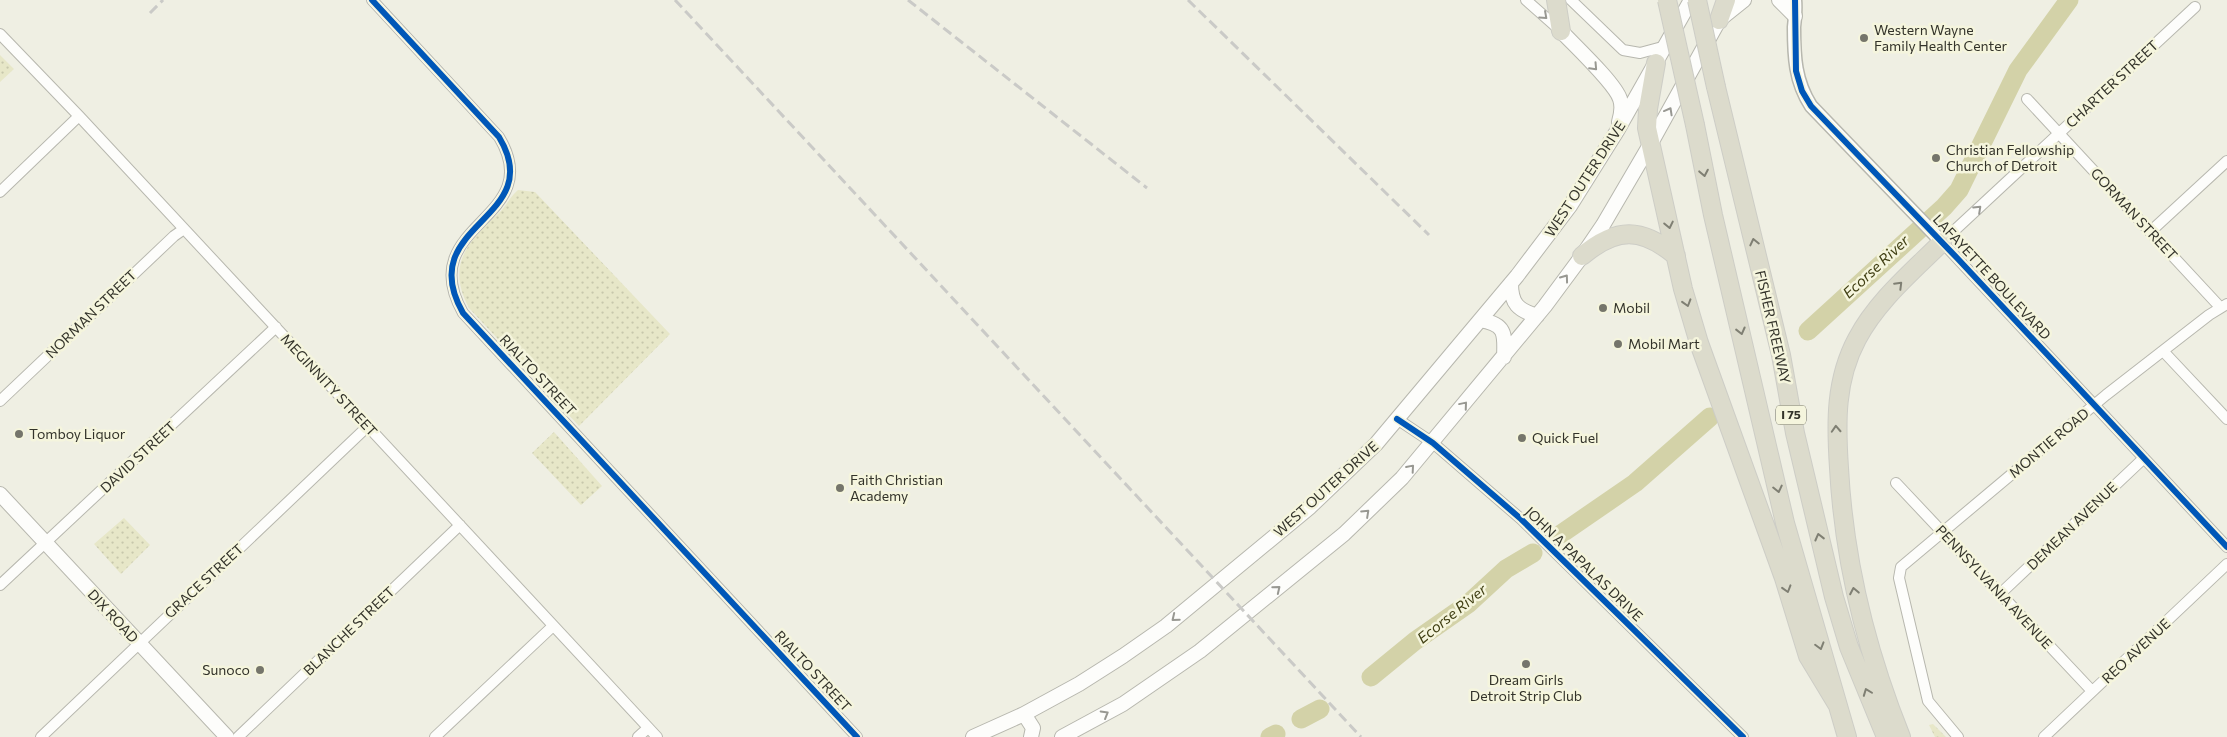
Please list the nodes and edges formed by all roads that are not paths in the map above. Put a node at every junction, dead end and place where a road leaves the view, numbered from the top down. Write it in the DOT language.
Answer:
graph roads {
  1 [pos="372,0"];
  2 [pos="1526,0"];
  3 [pos="1556,0"];
  4 [pos="1571,0"];
  5 [pos="1667,0"];
  6 [pos="1691,0"];
  7 [pos="1697,0"];
  8 [pos="1726,0"];
  9 [pos="1730,0"];
  10 [pos="1744,0"];
  11 [pos="1779,0"];
  12 [pos="1795,0"];
  13 [pos="2194,7"];
  14 [pos="1795,16"];
  15 [pos="1719,20"];
  16 [pos="1561,31"];
  17 [pos="0,34"];
  18 [pos="1666,46"];
  19 [pos="1656,63"];
  20 [pos="2027,99"];
  21 [pos="79,116"];
  22 [pos="1617,132"];
  23 [pos="2059,134"];
  24 [pos="1651,143"];
  25 [pos="2227,161"];
  26 [pos="0,192"];
  27 [pos="184,229"];
  28 [pos="2152,232"];
  29 [pos="1936,236"];
  30 [pos="1582,256"];
  31 [pos="1676,256"];
  32 [pos="1511,282"];
  33 [pos="2224,306"];
  34 [pos="1537,316"];
  35 [pos="1480,320"];
  36 [pos="276,327"];
  37 [pos="2163,351"];
  38 [pos="1504,357"];
  39 [pos="0,401"];
  40 [pos="2095,405"];
  41 [pos="1398,419"];
  42 [pos="2227,419"];
  43 [pos="368,426"];
  44 [pos="1433,443"];
  45 [pos="2144,458"];
  46 [pos="1896,483"];
  47 [pos="0,494"];
  48 [pos="460,525"];
  49 [pos="1942,532"];
  50 [pos="46,543"];
  51 [pos="2227,547"];
  52 [pos="2227,564"];
  53 [pos="0,585"];
  54 [pos="2000,594"];
  55 [pos="553,626"];
  56 [pos="140,645"];
  57 [pos="2092,691"];
  58 [pos="1837,704"];
  59 [pos="1024,714"];
  60 [pos="648,728"];
  61 [pos="41,737"];
  62 [pos="227,737"];
  63 [pos="238,737"];
  64 [pos="435,737"];
  65 [pos="638,737"];
  66 [pos="657,737"];
  67 [pos="857,737"];
  68 [pos="973,737"];
  69 [pos="1031,737"];
  70 [pos="1062,737"];
  71 [pos="1743,737"];
  72 [pos="1847,737"];
  73 [pos="1886,737"];
  74 [pos="1901,737"];
  75 [pos="1958,737"];
  76 [pos="2044,737"];
  1 -- 67 [label="street, RIALTO STREET"];
  2 -- 16 [label="street, one-way"];
  3 -- 16 [label="highway"];
  4 -- 18 [label="street"];
  5 -- 58 [label="highway, I 75, one-way, bridge"];
  6 -- 18 [label="main road, WEST OUTER DRIVE"];
  73 -- 7 [label="highway, FISHER FREEWAY / I 75, one-way, bridge"];
  8 -- 15 [label="highway"];
  9 -- 15 [label="main road"];
  10 -- 15 [label="main road"];
  11 -- 14 [label="main road"];
  12 -- 14 [label="street, LAFAYETTE BOULEVARD"];
  13 -- 23 [label="street, CHARTER STREET"];
  14 -- 29 [label="street, LAFAYETTE BOULEVARD"];
  24 -- 15 [label="main road, one-way"];
  16 -- 22 [label="main road, one-way"];
  17 -- 21 [label="street, MEGINNITY STREET"];
  18 -- 19 [label="main road, WEST OUTER DRIVE"];
  19 -- 22 [label="main road, WEST OUTER DRIVE"];
  19 -- 24 [label="highway"];
  20 -- 23 [label="street, GORMAN STREET"];
  21 -- 26 [label="street"];
  21 -- 27 [label="street, MEGINNITY STREET"];
  22 -- 32 [label="main road, WEST OUTER DRIVE"];
  23 -- 28 [label="street, GORMAN STREET"];
  29 -- 23 [label="street, CHARTER STREET, one-way"];
  24 -- 30 [label="main road"];
  24 -- 31 [label="highway, one-way"];
  25 -- 28 [label="street"];
  27 -- 36 [label="street, MEGINNITY STREET"];
  27 -- 39 [label="street, NORMAN STREET"];
  28 -- 33 [label="street, GORMAN STREET"];
  29 -- 40 [label="street, LAFAYETTE BOULEVARD"];
  74 -- 29 [label="highway, one-way"];
  30 -- 31 [label="highway"];
  34 -- 30 [label="main road, one-way"];
  31 -- 58 [label="highway, one-way"];
  32 -- 34 [label="main road"];
  32 -- 35 [label="main road, WEST OUTER DRIVE"];
  33 -- 37 [label="street, MONTIE ROAD"];
  34 -- 38 [label="main road"];
  35 -- 38 [label="main road"];
  35 -- 41 [label="main road, WEST OUTER DRIVE"];
  36 -- 43 [label="street, MEGINNITY STREET"];
  36 -- 50 [label="street, DAVID STREET"];
  37 -- 40 [label="street, MONTIE ROAD"];
  37 -- 42 [label="street"];
  44 -- 38 [label="main road, one-way"];
  40 -- 45 [label="street, LAFAYETTE BOULEVARD"];
  40 -- 49 [label="street, MONTIE ROAD"];
  41 -- 44 [label="street, JOHN A PAPALAS DRIVE"];
  41 -- 59 [label="main road, WEST OUTER DRIVE, one-way"];
  43 -- 48 [label="street, MEGINNITY STREET"];
  43 -- 56 [label="street, GRACE STREET"];
  70 -- 44 [label="main road, one-way"];
  44 -- 71 [label="street, JOHN A PAPALAS DRIVE"];
  45 -- 51 [label="street, LAFAYETTE BOULEVARD"];
  45 -- 54 [label="street, DEMEAN AVENUE"];
  46 -- 49 [label="street, PENNSYLVANIA AVENUE"];
  47 -- 50 [label="main road, DIX ROAD"];
  48 -- 55 [label="street, MEGINNITY STREET"];
  48 -- 63 [label="street, BLANCHE STREET"];
  49 -- 54 [label="street, PENNSYLVANIA AVENUE"];
  49 -- 75 [label="street, MONTIE ROAD"];
  50 -- 53 [label="street, DAVID STREET"];
  50 -- 56 [label="main road, DIX ROAD"];
  52 -- 57 [label="street, REO AVENUE"];
  54 -- 57 [label="street, PENNSYLVANIA AVENUE"];
  55 -- 60 [label="street, MEGINNITY STREET"];
  55 -- 64 [label="street"];
  56 -- 61 [label="street, GRACE STREET"];
  56 -- 62 [label="main road, DIX ROAD"];
  57 -- 76 [label="street, REO AVENUE"];
  58 -- 72 [label="highway, I 75"];
  59 -- 68 [label="main road, WEST OUTER DRIVE"];
  59 -- 69 [label="main road"];
  60 -- 65 [label="street"];
  60 -- 66 [label="street, MEGINNITY STREET"];
}
